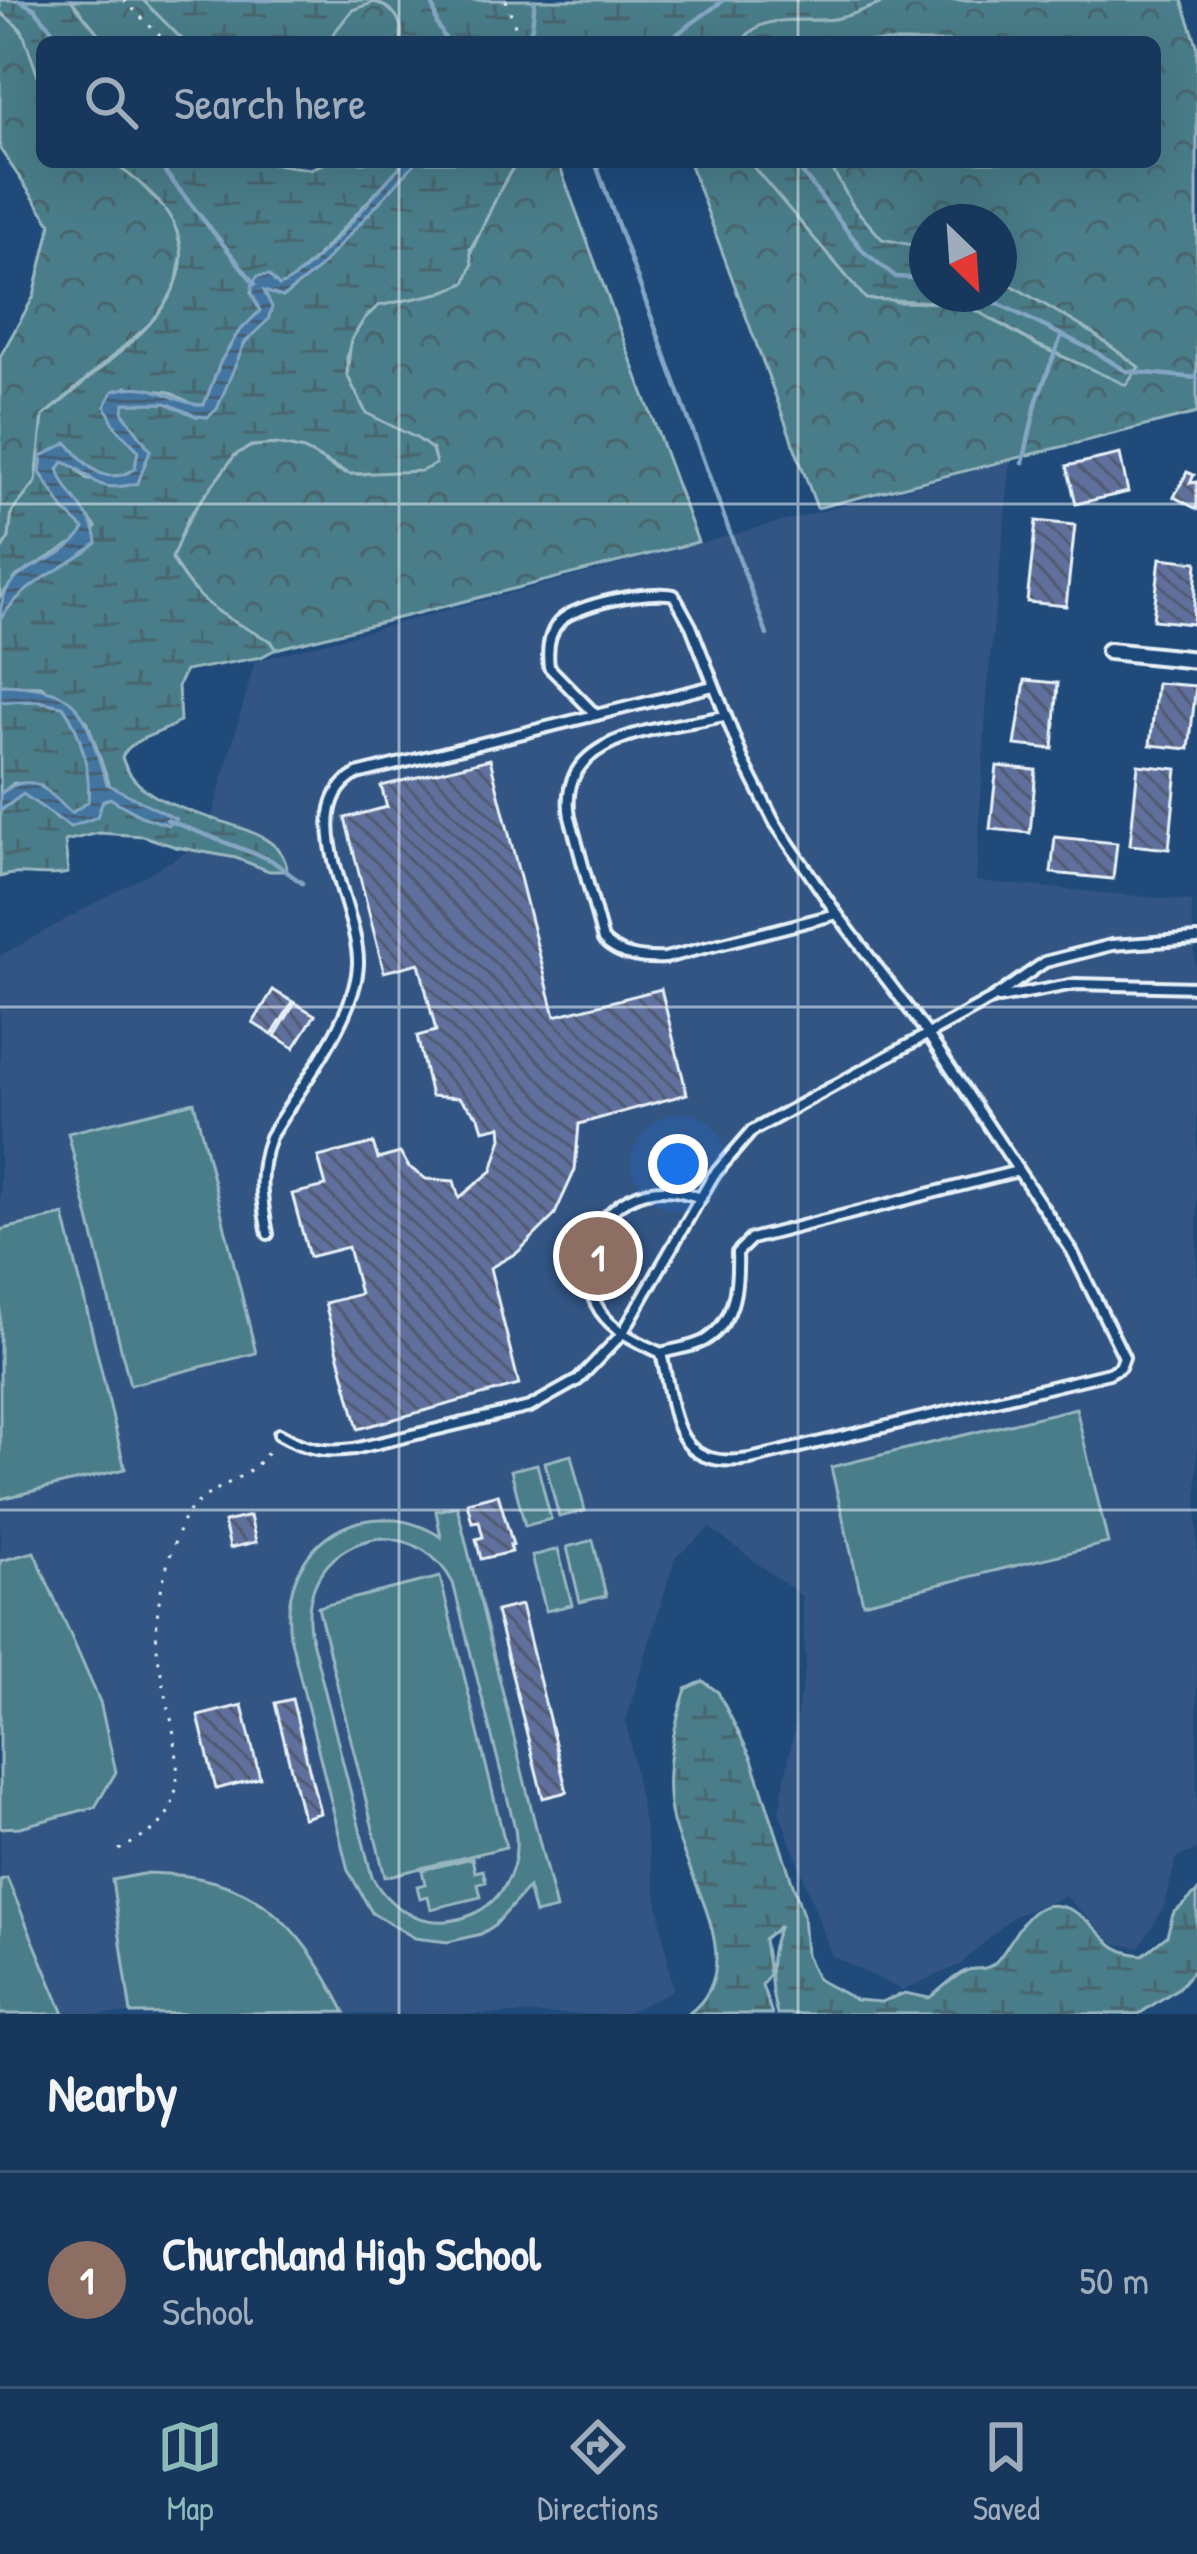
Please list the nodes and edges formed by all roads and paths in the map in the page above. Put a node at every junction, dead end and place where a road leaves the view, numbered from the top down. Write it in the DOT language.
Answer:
graph roads {
  1 [pos="124,0"];
  2 [pos="506,0"];
  3 [pos="160,36"];
  4 [pos="519,36"];
  5 [pos="1109,651"];
  6 [pos="1197,660"];
  7 [pos="713,686"];
  8 [pos="596,715"];
  9 [pos="724,716"];
  10 [pos="837,914"];
  11 [pos="1197,939"];
  12 [pos="1197,987"];
  13 [pos="992,999"];
  14 [pos="927,1033"];
  15 [pos="1018,1171"];
  16 [pos="701,1198"];
  17 [pos="268,1234"];
  18 [pos="622,1334"];
  19 [pos="661,1353"];
  20 [pos="279,1434"];
  21 [pos="118,1850"];
  1 -- 3 [label="path"];
  2 -- 4 [label="path"];
  5 -- 6 [label="street"];
  7 -- 8 [label="lane"];
  7 -- 8 [label="lane"];
  7 -- 9 [label="lane"];
  8 -- 17 [label="lane"];
  9 -- 10 [label="lane"];
  9 -- 10 [label="lane"];
  10 -- 14 [label="lane"];
  11 -- 13 [label="lane"];
  12 -- 13 [label="lane"];
  13 -- 14 [label="lane"];
  14 -- 15 [label="lane"];
  14 -- 16 [label="lane"];
  15 -- 19 [label="lane"];
  15 -- 19 [label="lane"];
  16 -- 18 [label="lane"];
  16 -- 18 [label="lane"];
  18 -- 19 [label="lane"];
  18 -- 20 [label="lane"];
  20 -- 21 [label="path"];
}
